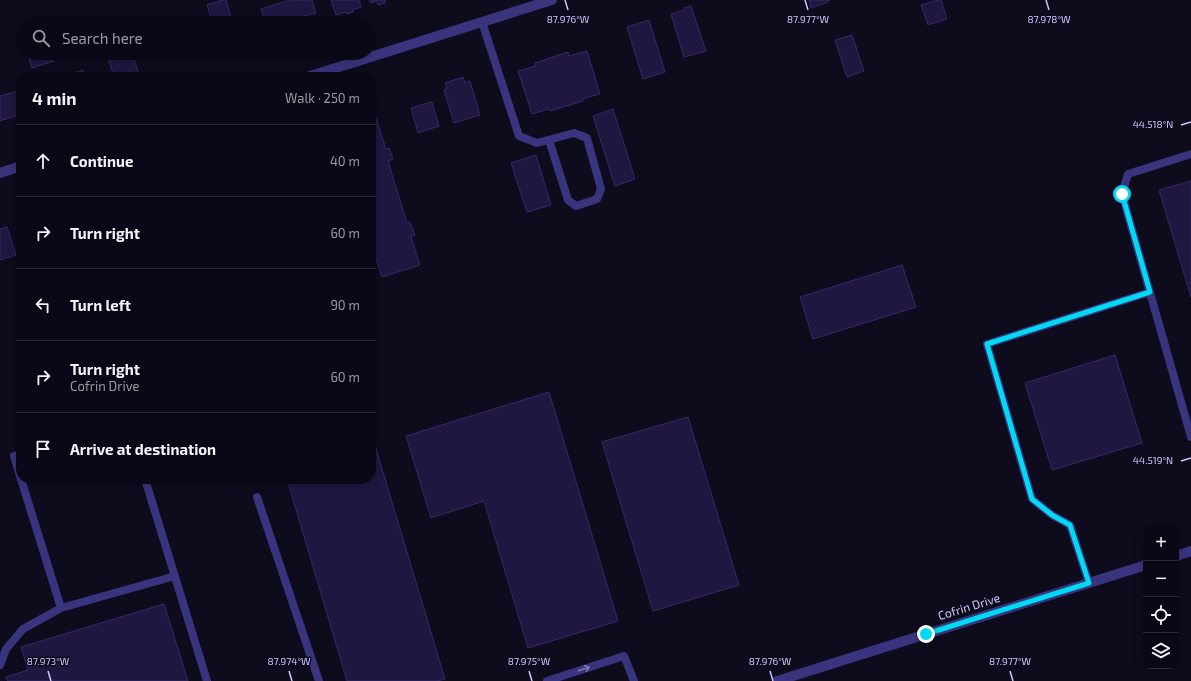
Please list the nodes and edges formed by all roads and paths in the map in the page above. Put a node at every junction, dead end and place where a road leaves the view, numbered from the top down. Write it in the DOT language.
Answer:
graph roads {
  1 [pos="552,0"];
  2 [pos="482,22"];
  3 [pos="376,55"];
  4 [pos="361,60"];
  5 [pos="323,72"];
  6 [pos="549,140"];
  7 [pos="1191,154"];
  8 [pos="16,168"];
  9 [pos="0,173"];
  10 [pos="1150,292"];
  11 [pos="1191,437"];
  12 [pos="23,484"];
  13 [pos="147,484"];
  14 [pos="257,497"];
  15 [pos="1191,551"];
  16 [pos="1179,555"];
  17 [pos="1143,566"];
  18 [pos="175,576"];
  19 [pos="1089,583"];
  20 [pos="61,608"];
  21 [pos="0,665"];
  22 [pos="207,681"];
  23 [pos="320,681"];
  24 [pos="547,681"];
  25 [pos="634,681"];
  26 [pos="777,681"];
  1 -- 2 [label="street"];
  2 -- 3 [label="street"];
  2 -- 6 [label="lane"];
  4 -- 5 [label="street"];
  6 -- 6 [label="lane"];
  7 -- 10 [label="lane"];
  8 -- 9 [label="street"];
  10 -- 11 [label="lane"];
  10 -- 19 [label="lane"];
  12 -- 20 [label="lane"];
  13 -- 18 [label="lane"];
  14 -- 23 [label="lane"];
  15 -- 16 [label="street"];
  17 -- 19 [label="street, Cofrin Drive"];
  18 -- 20 [label="lane"];
  18 -- 22 [label="lane"];
  19 -- 26 [label="street, Cofrin Drive"];
  20 -- 21 [label="lane"];
  24 -- 25 [label="lane, one-way"];
}
